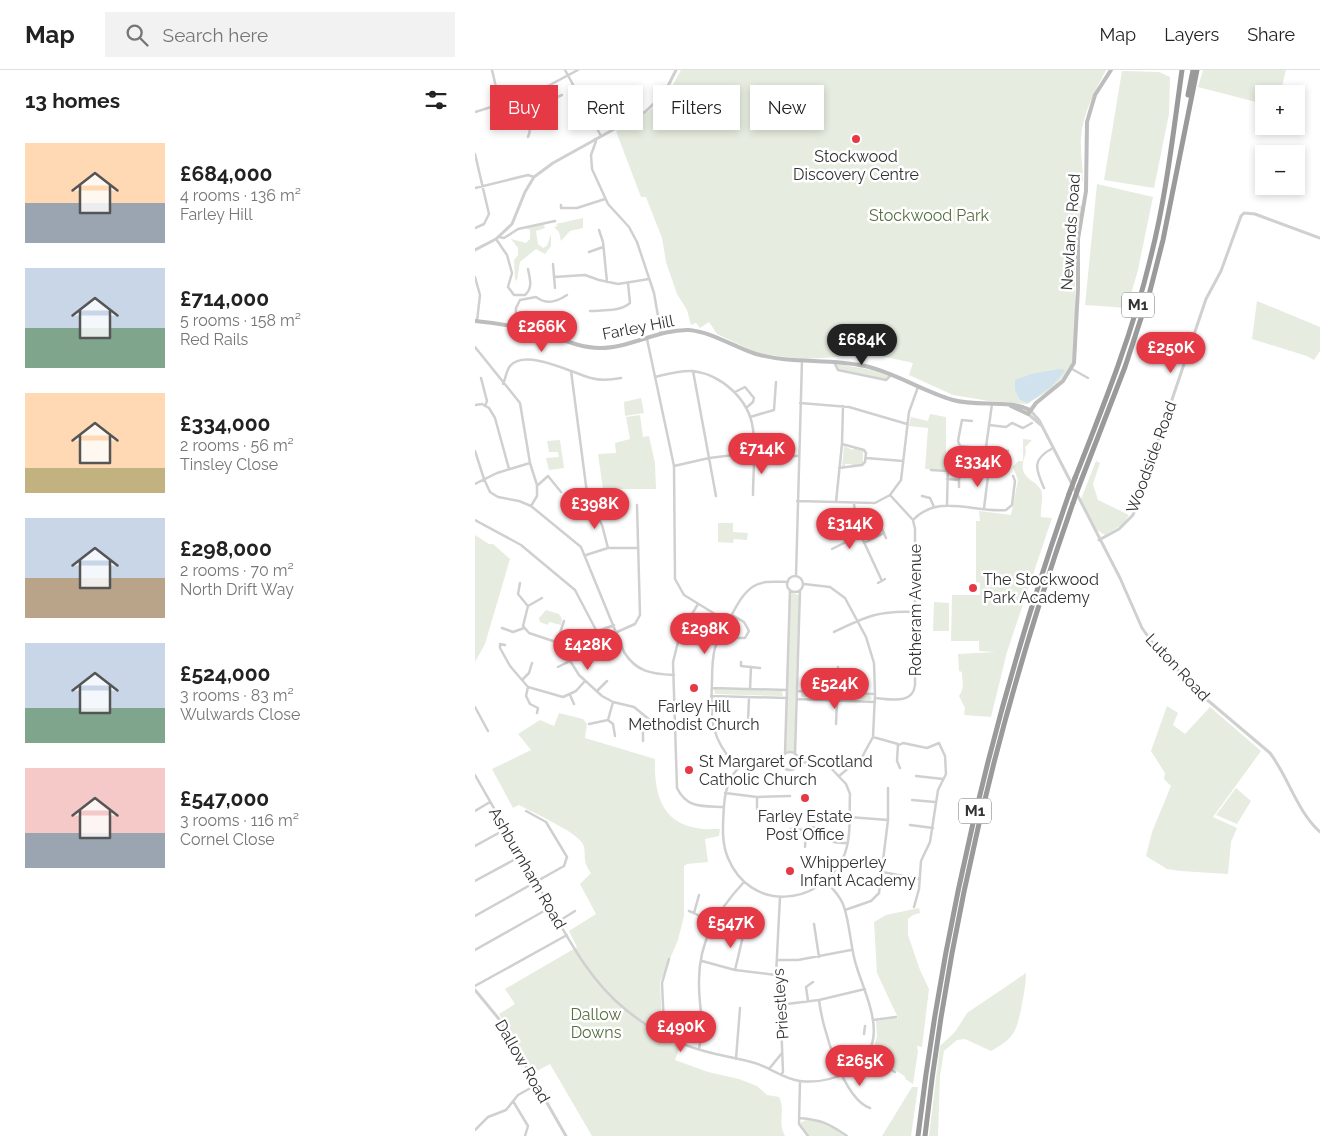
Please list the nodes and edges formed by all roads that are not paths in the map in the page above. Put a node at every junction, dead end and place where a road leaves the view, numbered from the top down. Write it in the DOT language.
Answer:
graph roads {
  1 [pos="492,70"];
  2 [pos="565,70"];
  3 [pos="578,70"];
  4 [pos="676,70"];
  5 [pos="1111,70"];
  6 [pos="1183,70"];
  7 [pos="1193,70"];
  8 [pos="1197,70"];
  9 [pos="568,75"];
  10 [pos="496,85"];
  11 [pos="550,85"];
  12 [pos="562,94"];
  13 [pos="558,96"];
  14 [pos="490,107"];
  15 [pos="475,112"];
  16 [pos="530,132"];
  17 [pos="534,134"];
  18 [pos="601,136"];
  19 [pos="528,137"];
  20 [pos="595,138"];
  21 [pos="475,154"];
  22 [pos="535,177"];
  23 [pos="482,186"];
  24 [pos="1173,187"];
  25 [pos="475,188"];
  26 [pos="605,198"];
  27 [pos="561,212"];
  28 [pos="555,221"];
  29 [pos="475,228"];
  30 [pos="599,230"];
  31 [pos="497,238"];
  32 [pos="1320,238"];
  33 [pos="603,247"];
  34 [pos="475,250"];
  35 [pos="589,252"];
  36 [pos="553,264"];
  37 [pos="528,269"];
  38 [pos="475,277"];
  39 [pos="554,278"];
  40 [pos="649,279"];
  41 [pos="607,282"];
  42 [pos="628,283"];
  43 [pos="555,288"];
  44 [pos="567,295"];
  45 [pos="590,310"];
  46 [pos="476,321"];
  47 [pos="515,327"];
  48 [pos="661,335"];
  49 [pos="647,339"];
  50 [pos="475,348"];
  51 [pos="802,360"];
  52 [pos="834,361"];
  53 [pos="1072,369"];
  54 [pos="571,370"];
  55 [pos="693,372"];
  56 [pos="892,374"];
  57 [pos="655,377"];
  58 [pos="481,378"];
  59 [pos="621,378"];
  60 [pos="1088,378"];
  61 [pos="776,382"];
  62 [pos="503,384"];
  63 [pos="919,386"];
  64 [pos="735,392"];
  65 [pos="800,402"];
  66 [pos="1036,403"];
  67 [pos="991,404"];
  68 [pos="475,405"];
  69 [pos="485,406"];
  70 [pos="843,406"];
  71 [pos="1011,406"];
  72 [pos="1023,406"];
  73 [pos="746,408"];
  74 [pos="1029,412"];
  75 [pos="751,417"];
  76 [pos="972,421"];
  77 [pos="1032,423"];
  78 [pos="907,424"];
  79 [pos="989,425"];
  80 [pos="842,444"];
  81 [pos="961,446"];
  82 [pos="986,447"];
  83 [pos="1053,448"];
  84 [pos="475,451"];
  85 [pos="1008,451"];
  86 [pos="753,455"];
  87 [pos="799,456"];
  88 [pos="958,456"];
  89 [pos="709,458"];
  90 [pos="866,458"];
  91 [pos="903,461"];
  92 [pos="530,463"];
  93 [pos="948,464"];
  94 [pos="674,466"];
  95 [pos="982,467"];
  96 [pos="839,468"];
  97 [pos="509,469"];
  98 [pos="989,469"];
  99 [pos="931,470"];
  100 [pos="994,470"];
  101 [pos="960,471"];
  102 [pos="947,472"];
  103 [pos="1013,476"];
  104 [pos="947,479"];
  105 [pos="484,480"];
  106 [pos="959,480"];
  107 [pos="475,484"];
  108 [pos="537,485"];
  109 [pos="959,487"];
  110 [pos="1044,488"];
  111 [pos="561,492"];
  112 [pos="587,493"];
  113 [pos="753,494"];
  114 [pos="890,495"];
  115 [pos="716,496"];
  116 [pos="922,496"];
  117 [pos="797,501"];
  118 [pos="836,502"];
  119 [pos="854,503"];
  120 [pos="637,505"];
  121 [pos="947,505"];
  122 [pos="531,506"];
  123 [pos="593,508"];
  124 [pos="934,508"];
  125 [pos="984,508"];
  126 [pos="475,520"];
  127 [pos="913,520"];
  128 [pos="882,529"];
  129 [pos="884,533"];
  130 [pos="860,535"];
  131 [pos="886,538"];
  132 [pos="1099,540"];
  133 [pos="864,543"];
  134 [pos="608,548"];
  135 [pos="638,548"];
  136 [pos="832,549"];
  137 [pos="586,555"];
  138 [pos="796,576"];
  139 [pos="885,579"];
  140 [pos="787,582"];
  141 [pos="520,583"];
  142 [pos="803,584"];
  143 [pos="790,590"];
  144 [pos="800,590"];
  145 [pos="543,598"];
  146 [pos="698,604"];
  147 [pos="527,606"];
  148 [pos="915,612"];
  149 [pos="732,615"];
  150 [pos="564,621"];
  151 [pos="857,621"];
  152 [pos="729,622"];
  153 [pos="614,625"];
  154 [pos="502,628"];
  155 [pos="524,628"];
  156 [pos="617,632"];
  157 [pos="723,632"];
  158 [pos="834,632"];
  159 [pos="557,642"];
  160 [pos="505,645"];
  161 [pos="570,660"];
  162 [pos="741,662"];
  163 [pos="532,663"];
  164 [pos="558,667"];
  165 [pos="751,667"];
  166 [pos="838,667"];
  167 [pos="760,668"];
  168 [pos="674,675"];
  169 [pos="522,680"];
  170 [pos="585,681"];
  171 [pos="607,681"];
  172 [pos="529,688"];
  173 [pos="711,688"];
  174 [pos="750,689"];
  175 [pos="787,690"];
  176 [pos="797,690"];
  177 [pos="597,691"];
  178 [pos="837,693"];
  179 [pos="875,694"];
  180 [pos="570,695"];
  181 [pos="711,696"];
  182 [pos="749,698"];
  183 [pos="787,698"];
  184 [pos="797,699"];
  185 [pos="875,700"];
  186 [pos="837,701"];
  187 [pos="613,702"];
  188 [pos="574,704"];
  189 [pos="475,707"];
  190 [pos="537,713"];
  191 [pos="608,720"];
  192 [pos="650,721"];
  193 [pos="748,721"];
  194 [pos="589,724"];
  195 [pos="836,724"];
  196 [pos="675,726"];
  197 [pos="488,730"];
  198 [pos="615,736"];
  199 [pos="873,737"];
  200 [pos="643,741"];
  201 [pos="899,745"];
  202 [pos="785,754"];
  203 [pos="795,754"];
  204 [pos="779,761"];
  205 [pos="801,762"];
  206 [pos="900,768"];
  207 [pos="739,769"];
  208 [pos="475,775"];
  209 [pos="839,776"];
  210 [pos="916,776"];
  211 [pos="943,779"];
  212 [pos="889,788"];
  213 [pos="725,793"];
  214 [pos="790,796"];
  215 [pos="757,797"];
  216 [pos="912,800"];
  217 [pos="491,802"];
  218 [pos="936,802"];
  219 [pos="724,806"];
  220 [pos="757,809"];
  221 [pos="475,811"];
  222 [pos="526,811"];
  223 [pos="849,817"];
  224 [pos="888,820"];
  225 [pos="910,825"];
  226 [pos="933,828"];
  227 [pos="506,829"];
  228 [pos="806,830"];
  229 [pos="1320,832"];
  230 [pos="790,840"];
  231 [pos="847,843"];
  232 [pos="475,846"];
  233 [pos="805,847"];
  234 [pos="521,856"];
  235 [pos="882,872"];
  236 [pos="920,879"];
  237 [pos="475,881"];
  238 [pos="536,882"];
  239 [pos="744,882"];
  240 [pos="826,882"];
  241 [pos="699,895"];
  242 [pos="780,897"];
  243 [pos="551,907"];
  244 [pos="913,907"];
  245 [pos="575,910"];
  246 [pos="845,910"];
  247 [pos="689,911"];
  248 [pos="694,913"];
  249 [pos="475,916"];
  250 [pos="559,921"];
  251 [pos="712,923"];
  252 [pos="814,924"];
  253 [pos="744,932"];
  254 [pos="567,935"];
  255 [pos="475,950"];
  256 [pos="851,950"];
  257 [pos="819,957"];
  258 [pos="777,960"];
  259 [pos="669,961"];
  260 [pos="701,961"];
  261 [pos="735,970"];
  262 [pos="776,975"];
  263 [pos="813,982"];
  264 [pos="475,986"];
  265 [pos="865,989"];
  266 [pos="475,990"];
  267 [pos="819,1000"];
  268 [pos="808,1002"];
  269 [pos="779,1005"];
  270 [pos="739,1008"];
  271 [pos="896,1017"];
  272 [pos="873,1020"];
  273 [pos="865,1026"];
  274 [pos="865,1030"];
  275 [pos="874,1030"];
  276 [pos="660,1033"];
  277 [pos="864,1034"];
  278 [pos="699,1049"];
  279 [pos="783,1051"];
  280 [pos="867,1056"];
  281 [pos="736,1059"];
  282 [pos="769,1069"];
  283 [pos="895,1072"];
  284 [pos="781,1075"];
  285 [pos="843,1075"];
  286 [pos="800,1081"];
  287 [pos="536,1085"];
  288 [pos="513,1102"];
  289 [pos="870,1108"];
  290 [pos="799,1118"];
  291 [pos="475,1130"];
  292 [pos="525,1136"];
  293 [pos="566,1136"];
  294 [pos="808,1136"];
  295 [pos="847,1136"];
  296 [pos="918,1136"];
  297 [pos="925,1136"];
  1 -- 10 [label="street"];
  2 -- 9 [label="street"];
  3 -- 9 [label="street"];
  4 -- 18 [label="street"];
  5 -- 53 [label="main road, Newlands Road"];
  6 -- 296 [label="highway, M1, bridge"];
  7 -- 24 [label="highway, M1"];
  8 -- 24 [label="highway"];
  9 -- 11 [label="street"];
  9 -- 18 [label="street"];
  12 -- 13 [label="street"];
  14 -- 15 [label="street"];
  16 -- 17 [label="street"];
  16 -- 19 [label="street"];
  18 -- 20 [label="street"];
  20 -- 22 [label="street"];
  20 -- 26 [label="street"];
  21 -- 23 [label="street"];
  22 -- 23 [label="street"];
  22 -- 31 [label="street"];
  23 -- 25 [label="street"];
  23 -- 29 [label="street"];
  24 -- 297 [label="highway, M1, bridge"];
  26 -- 27 [label="street"];
  26 -- 40 [label="street"];
  28 -- 31 [label="street"];
  30 -- 33 [label="street"];
  31 -- 34 [label="street"];
  31 -- 37 [label="street"];
  32 -- 132 [label="street, Woodside Road"];
  33 -- 35 [label="street"];
  33 -- 41 [label="street"];
  36 -- 39 [label="street"];
  38 -- 46 [label="street"];
  39 -- 41 [label="street"];
  39 -- 43 [label="street"];
  40 -- 42 [label="street"];
  40 -- 48 [label="street"];
  41 -- 42 [label="street"];
  42 -- 45 [label="street"];
  44 -- 47 [label="street"];
  46 -- 47 [label="main road, Farley Hill"];
  47 -- 49 [label="main road, Farley Hill"];
  48 -- 49 [label="main road, Farley Hill"];
  48 -- 51 [label="main road, Farley Hill"];
  49 -- 57 [label="street"];
  50 -- 62 [label="street"];
  51 -- 52 [label="main road, Farley Hill"];
  51 -- 65 [label="street"];
  52 -- 56 [label="main road, Farley Hill"];
  52 -- 56 [label="street"];
  53 -- 60 [label="street"];
  53 -- 66 [label="main road"];
  54 -- 59 [label="street"];
  54 -- 62 [label="street"];
  54 -- 112 [label="street"];
  55 -- 57 [label="street"];
  55 -- 64 [label="street"];
  55 -- 89 [label="street"];
  56 -- 63 [label="main road, Farley Hill"];
  57 -- 94 [label="street"];
  58 -- 69 [label="street"];
  61 -- 75 [label="street"];
  62 -- 92 [label="street"];
  63 -- 67 [label="main road, Farley Hill"];
  63 -- 78 [label="street"];
  64 -- 73 [label="street"];
  64 -- 73 [label="street"];
  65 -- 70 [label="street"];
  65 -- 87 [label="street"];
  66 -- 72 [label="main road"];
  66 -- 74 [label="main road"];
  67 -- 71 [label="main road, Farley Hill"];
  67 -- 79 [label="street"];
  68 -- 69 [label="street"];
  69 -- 97 [label="street"];
  70 -- 78 [label="street"];
  70 -- 80 [label="street"];
  71 -- 72 [label="main road, Farley Hill"];
  71 -- 74 [label="main road, Farley Hill"];
  72 -- 74 [label="main road, Farley Hill"];
  73 -- 75 [label="street"];
  74 -- 83 [label="street, Luton Road"];
  75 -- 86 [label="street"];
  76 -- 81 [label="street"];
  77 -- 79 [label="street"];
  78 -- 91 [label="street"];
  79 -- 82 [label="street"];
  80 -- 90 [label="street"];
  80 -- 96 [label="street"];
  81 -- 82 [label="street"];
  81 -- 88 [label="street"];
  82 -- 85 [label="street"];
  83 -- 110 [label="street"];
  83 -- 132 [label="street, Luton Road"];
  84 -- 105 [label="street"];
  86 -- 87 [label="street"];
  86 -- 89 [label="street"];
  86 -- 113 [label="street"];
  87 -- 117 [label="street"];
  89 -- 94 [label="street"];
  89 -- 115 [label="street"];
  90 -- 91 [label="street"];
  90 -- 96 [label="street"];
  91 -- 114 [label="street"];
  92 -- 97 [label="street"];
  92 -- 108 [label="street"];
  93 -- 102 [label="street"];
  94 -- 146 [label="street"];
  95 -- 98 [label="street"];
  96 -- 118 [label="street"];
  97 -- 105 [label="street"];
  98 -- 100 [label="street"];
  98 -- 125 [label="street"];
  99 -- 102 [label="street"];
  101 -- 106 [label="street"];
  102 -- 104 [label="street"];
  103 -- 125 [label="street"];
  104 -- 106 [label="street"];
  104 -- 121 [label="street"];
  105 -- 107 [label="street"];
  105 -- 122 [label="street"];
  106 -- 109 [label="street"];
  108 -- 111 [label="street"];
  108 -- 122 [label="street"];
  114 -- 119 [label="street"];
  114 -- 127 [label="street, Rotheram Avenue"];
  116 -- 124 [label="street"];
  117 -- 118 [label="street"];
  117 -- 138 [label="street"];
  118 -- 119 [label="street"];
  119 -- 130 [label="street"];
  120 -- 135 [label="street"];
  121 -- 124 [label="street"];
  121 -- 125 [label="street"];
  122 -- 137 [label="street"];
  123 -- 134 [label="street"];
  124 -- 127 [label="street"];
  126 -- 153 [label="street"];
  127 -- 148 [label="street, Rotheram Avenue"];
  128 -- 129 [label="street"];
  129 -- 131 [label="street"];
  129 -- 133 [label="street"];
  130 -- 133 [label="street"];
  130 -- 136 [label="street"];
  132 -- 229 [label="street, Luton Road"];
  133 -- 139 [label="street"];
  134 -- 135 [label="street"];
  134 -- 137 [label="street"];
  135 -- 156 [label="street"];
  137 -- 153 [label="street"];
  138 -- 140 [label="street"];
  138 -- 142 [label="street"];
  140 -- 143 [label="street"];
  140 -- 149 [label="street"];
  141 -- 147 [label="street"];
  142 -- 144 [label="street"];
  142 -- 151 [label="street"];
  143 -- 144 [label="street"];
  143 -- 175 [label="street"];
  144 -- 176 [label="street"];
  145 -- 147 [label="street"];
  146 -- 152 [label="street"];
  146 -- 168 [label="street"];
  147 -- 155 [label="street"];
  148 -- 151 [label="street"];
  148 -- 185 [label="street, Rotheram Avenue"];
  149 -- 152 [label="street"];
  149 -- 157 [label="street"];
  150 -- 159 [label="street"];
  151 -- 158 [label="street"];
  151 -- 179 [label="street"];
  152 -- 157 [label="street"];
  153 -- 156 [label="street"];
  154 -- 155 [label="street"];
  155 -- 159 [label="street"];
  156 -- 168 [label="street"];
  157 -- 173 [label="street"];
  159 -- 161 [label="street"];
  160 -- 169 [label="street"];
  161 -- 164 [label="street"];
  161 -- 170 [label="street"];
  162 -- 165 [label="street"];
  163 -- 169 [label="street"];
  165 -- 167 [label="street"];
  165 -- 174 [label="street"];
  166 -- 178 [label="street"];
  168 -- 196 [label="street"];
  169 -- 172 [label="street"];
  170 -- 177 [label="street"];
  170 -- 180 [label="street"];
  171 -- 177 [label="street"];
  172 -- 180 [label="street"];
  172 -- 190 [label="street"];
  173 -- 174 [label="street"];
  173 -- 181 [label="street"];
  174 -- 175 [label="street"];
  175 -- 183 [label="street"];
  176 -- 178 [label="street"];
  176 -- 184 [label="street"];
  177 -- 187 [label="street"];
  178 -- 179 [label="street"];
  179 -- 185 [label="street"];
  180 -- 188 [label="street"];
  181 -- 182 [label="street"];
  181 -- 207 [label="street"];
  182 -- 183 [label="street"];
  182 -- 193 [label="street"];
  183 -- 202 [label="street"];
  184 -- 186 [label="street, Rotheram Avenue"];
  184 -- 203 [label="street"];
  185 -- 186 [label="street, Rotheram Avenue"];
  185 -- 199 [label="street"];
  186 -- 195 [label="street"];
  187 -- 191 [label="street"];
  187 -- 192 [label="street"];
  189 -- 197 [label="street"];
  191 -- 194 [label="street"];
  191 -- 198 [label="street"];
  192 -- 196 [label="street"];
  192 -- 200 [label="street"];
  196 -- 219 [label="street"];
  199 -- 201 [label="street"];
  199 -- 209 [label="street"];
  201 -- 206 [label="street"];
  201 -- 211 [label="street"];
  202 -- 203 [label="street"];
  202 -- 204 [label="street"];
  203 -- 205 [label="street"];
  204 -- 205 [label="street"];
  204 -- 207 [label="street"];
  205 -- 209 [label="street"];
  207 -- 213 [label="street"];
  208 -- 217 [label="street, Ashburnham Road"];
  209 -- 223 [label="street"];
  210 -- 211 [label="street"];
  211 -- 218 [label="street"];
  212 -- 224 [label="street"];
  213 -- 215 [label="street"];
  213 -- 219 [label="street"];
  214 -- 215 [label="street"];
  215 -- 220 [label="street"];
  216 -- 218 [label="street"];
  217 -- 221 [label="street"];
  217 -- 227 [label="street, Ashburnham Road"];
  218 -- 226 [label="street"];
  219 -- 239 [label="street"];
  222 -- 238 [label="street"];
  223 -- 224 [label="street"];
  223 -- 231 [label="street"];
  224 -- 235 [label="street"];
  225 -- 226 [label="street"];
  226 -- 236 [label="street"];
  227 -- 232 [label="street"];
  227 -- 234 [label="street, Ashburnham Road"];
  228 -- 230 [label="street"];
  228 -- 231 [label="street"];
  228 -- 233 [label="street"];
  231 -- 240 [label="street"];
  234 -- 237 [label="street"];
  234 -- 238 [label="street, Ashburnham Road"];
  235 -- 236 [label="street"];
  235 -- 246 [label="street"];
  236 -- 244 [label="street"];
  238 -- 243 [label="street, Ashburnham Road"];
  238 -- 249 [label="street"];
  239 -- 242 [label="street"];
  239 -- 251 [label="street"];
  240 -- 242 [label="street"];
  240 -- 246 [label="street"];
  241 -- 248 [label="street"];
  242 -- 258 [label="street, Priestleys"];
  243 -- 250 [label="street, Ashburnham Road"];
  243 -- 255 [label="street"];
  245 -- 250 [label="street"];
  246 -- 256 [label="street"];
  247 -- 248 [label="street"];
  248 -- 251 [label="street"];
  250 -- 254 [label="street, Ashburnham Road"];
  251 -- 260 [label="street"];
  252 -- 257 [label="street"];
  253 -- 261 [label="street"];
  254 -- 264 [label="street"];
  254 -- 276 [label="street, Ashburnham Road"];
  256 -- 257 [label="street"];
  256 -- 265 [label="street"];
  257 -- 258 [label="street"];
  258 -- 262 [label="street, Priestleys"];
  259 -- 276 [label="street"];
  260 -- 261 [label="street"];
  260 -- 278 [label="street"];
  261 -- 262 [label="street"];
  262 -- 269 [label="street, Priestleys"];
  263 -- 268 [label="street"];
  265 -- 267 [label="street"];
  265 -- 272 [label="street"];
  266 -- 287 [label="street, Dallow Road"];
  267 -- 268 [label="street"];
  267 -- 285 [label="street"];
  268 -- 269 [label="street"];
  269 -- 279 [label="street, Priestleys"];
  270 -- 281 [label="street"];
  271 -- 272 [label="street"];
  272 -- 275 [label="street"];
  273 -- 274 [label="street"];
  274 -- 275 [label="street"];
  274 -- 277 [label="street"];
  275 -- 280 [label="street"];
  276 -- 278 [label="street, Ashburnham Road"];
  278 -- 281 [label="street, Ashburnham Road"];
  279 -- 282 [label="street, Priestleys"];
  279 -- 284 [label="street, Priestleys"];
  280 -- 283 [label="street"];
  280 -- 285 [label="street"];
  281 -- 282 [label="street, Ashburnham Road"];
  282 -- 284 [label="street, Ashburnham Road"];
  284 -- 286 [label="street, Ashburnham Road"];
  285 -- 286 [label="street, Ashburnham Road"];
  285 -- 289 [label="street"];
  286 -- 290 [label="street"];
  287 -- 288 [label="street"];
  287 -- 293 [label="street, Dallow Road"];
  288 -- 291 [label="street"];
  288 -- 292 [label="street"];
  290 -- 294 [label="street"];
  290 -- 295 [label="street"];
}
